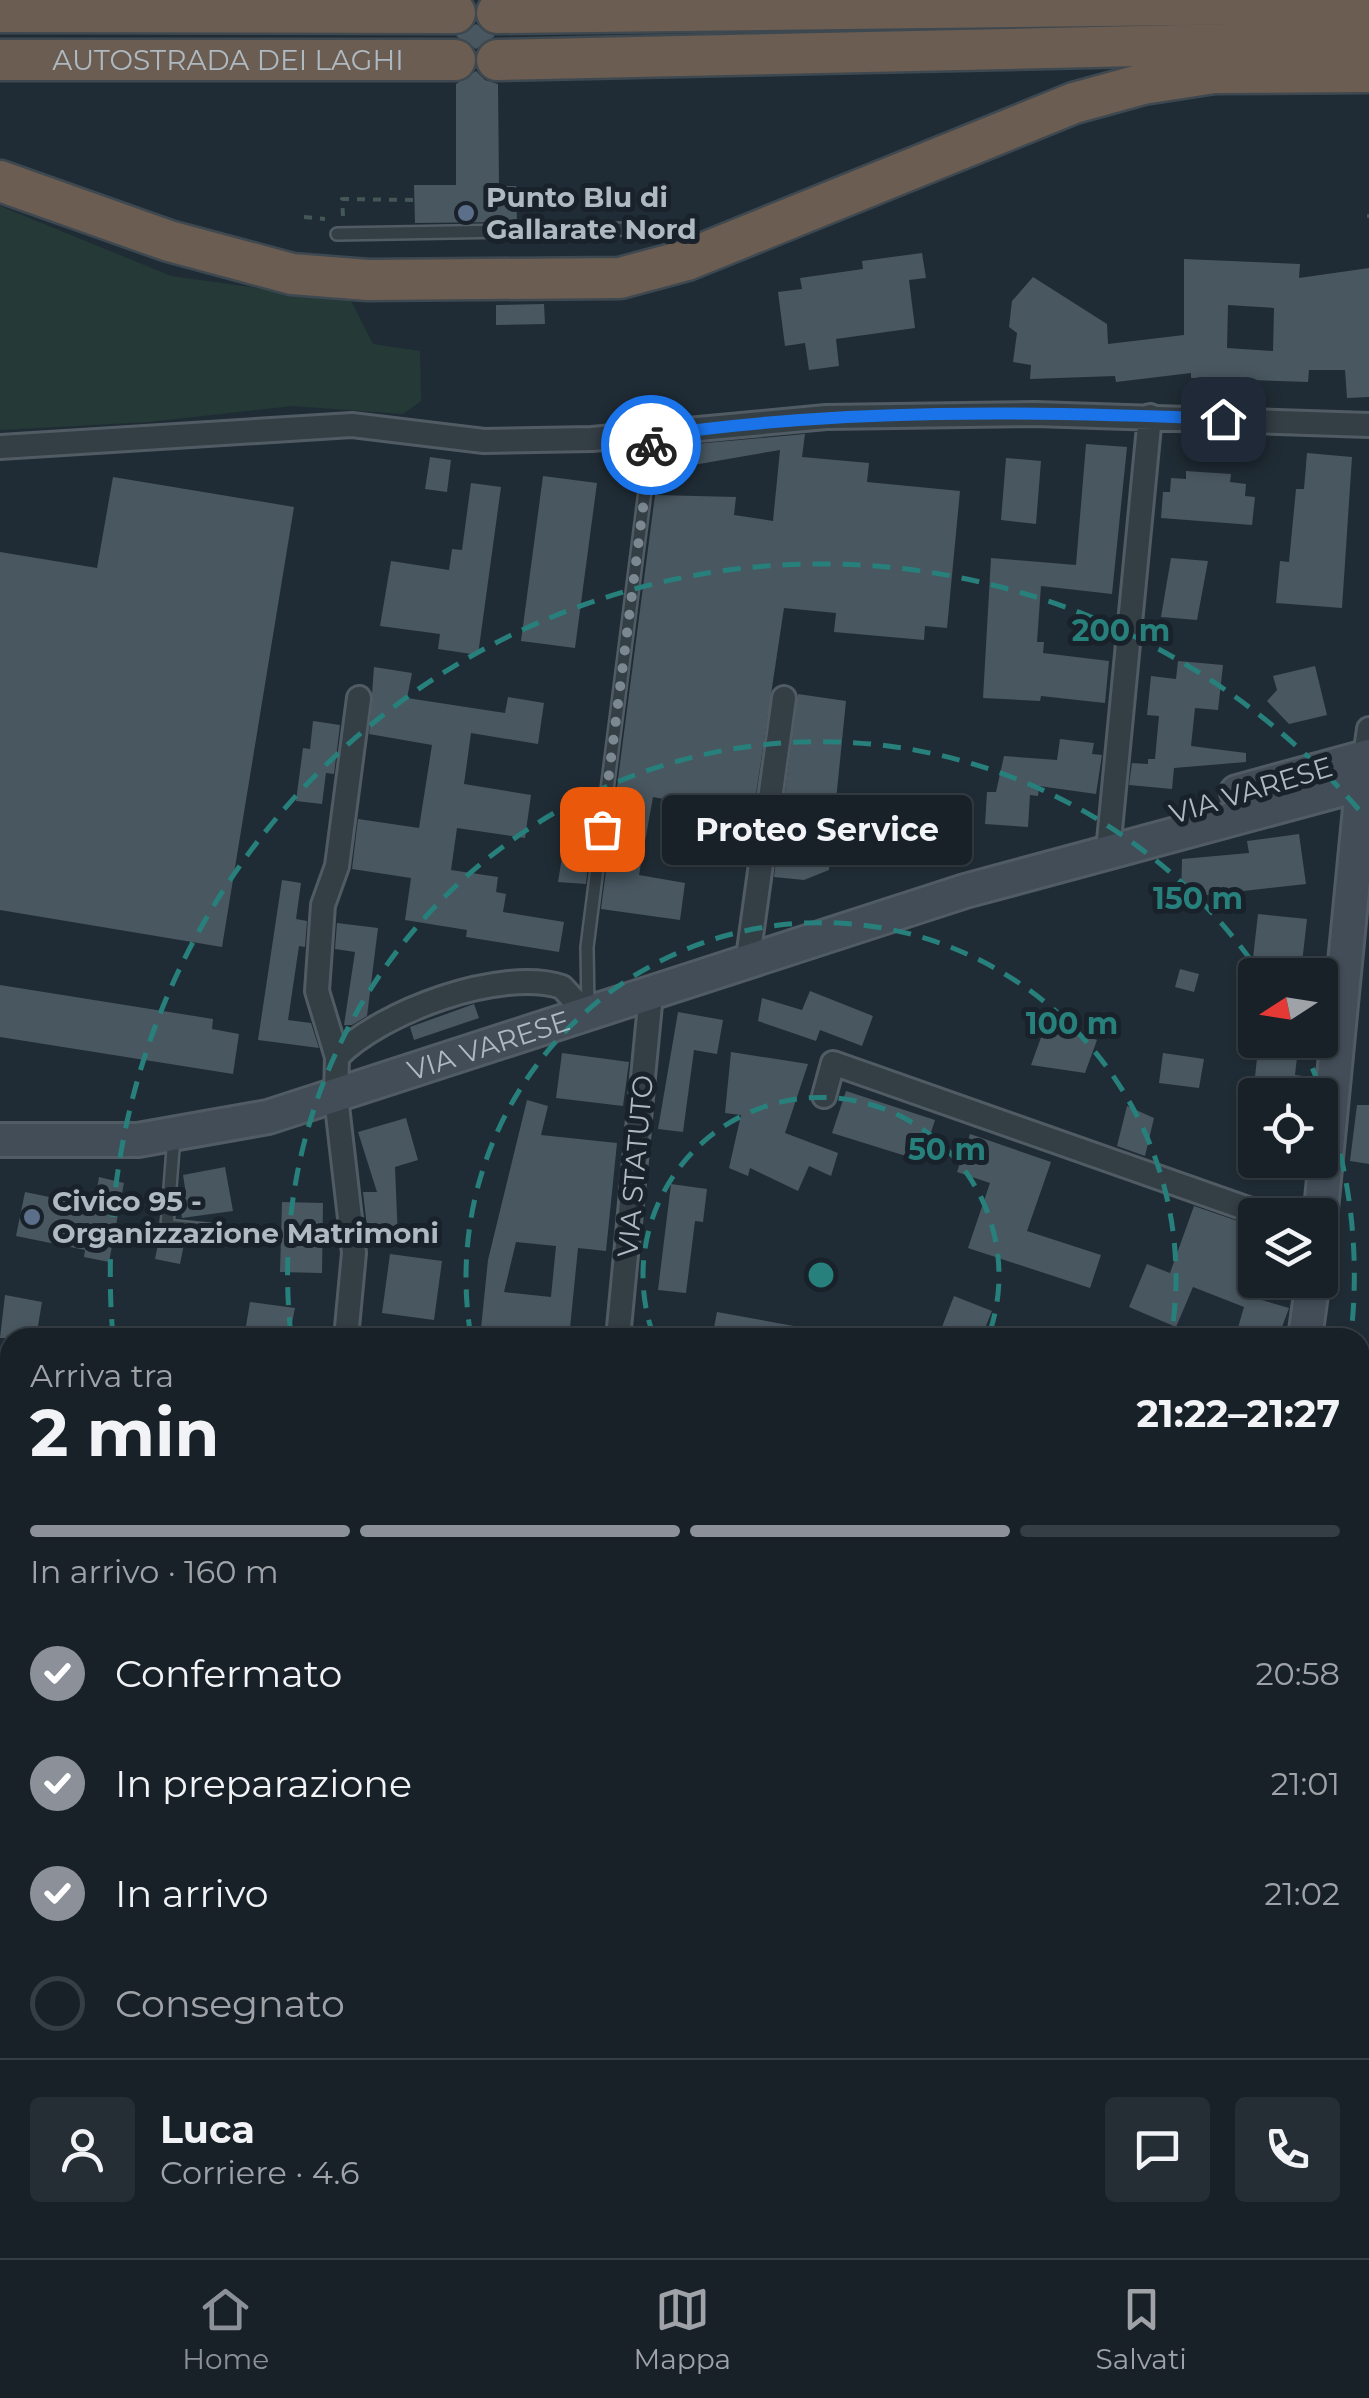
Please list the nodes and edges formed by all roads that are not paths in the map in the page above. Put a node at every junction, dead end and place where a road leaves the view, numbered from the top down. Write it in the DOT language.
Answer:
graph roads {
  1 [pos="1369,3"];
  2 [pos="0,12"];
  3 [pos="454,13"];
  4 [pos="497,13"];
  5 [pos="1369,41"];
  6 [pos="0,60"];
  7 [pos="455,60"];
  8 [pos="497,60"];
  9 [pos="1369,72"];
  10 [pos="0,182"];
  11 [pos="634,229"];
  12 [pos="337,234"];
  13 [pos="1150,416"];
  14 [pos="1369,425"];
  15 [pos="652,436"];
  16 [pos="0,447"];
  17 [pos="360,698"];
  18 [pos="784,698"];
  19 [pos="1367,761"];
  20 [pos="1107,843"];
  21 [pos="747,965"];
  22 [pos="651,994"];
  23 [pos="588,1015"];
  24 [pos="337,1057"];
  25 [pos="824,1096"];
  26 [pos="336,1097"];
  27 [pos="174,1136"];
  28 [pos="0,1140"];
  29 [pos="1322,1198"];
  30 [pos="1238,1205"];
  31 [pos="263,1236"];
  32 [pos="1311,1298"];
  33 [pos="347,1328"];
  34 [pos="619,1328"];
  35 [pos="1306,1328"];
  1 -- 4 [label="highway"];
  2 -- 3 [label="highway, AUTOSTRADA DEI LAGHI"];
  5 -- 8 [label="highway"];
  6 -- 7 [label="highway, AUTOSTRADA DEI LAGHI"];
  9 -- 10 [label="highway"];
  11 -- 12 [label="lane"];
  13 -- 14 [label="street"];
  13 -- 15 [label="street"];
  13 -- 20 [label="street"];
  15 -- 16 [label="street"];
  15 -- 23 [label="lane"];
  17 -- 24 [label="street"];
  18 -- 21 [label="street"];
  19 -- 20 [label="main road, VIA VARESE"];
  19 -- 29 [label="main road"];
  20 -- 21 [label="main road, VIA VARESE"];
  21 -- 22 [label="main road, VIA VARESE"];
  22 -- 23 [label="main road, VIA VARESE"];
  22 -- 34 [label="street, VIA STATUTO"];
  23 -- 24 [label="street"];
  23 -- 26 [label="main road, VIA VARESE"];
  24 -- 26 [label="street"];
  25 -- 30 [label="street"];
  26 -- 27 [label="main road, VIA VARESE"];
  26 -- 33 [label="street"];
  27 -- 28 [label="main road, VIA VARESE"];
  27 -- 31 [label="lane"];
  32 -- 35 [label="main road"];
}
